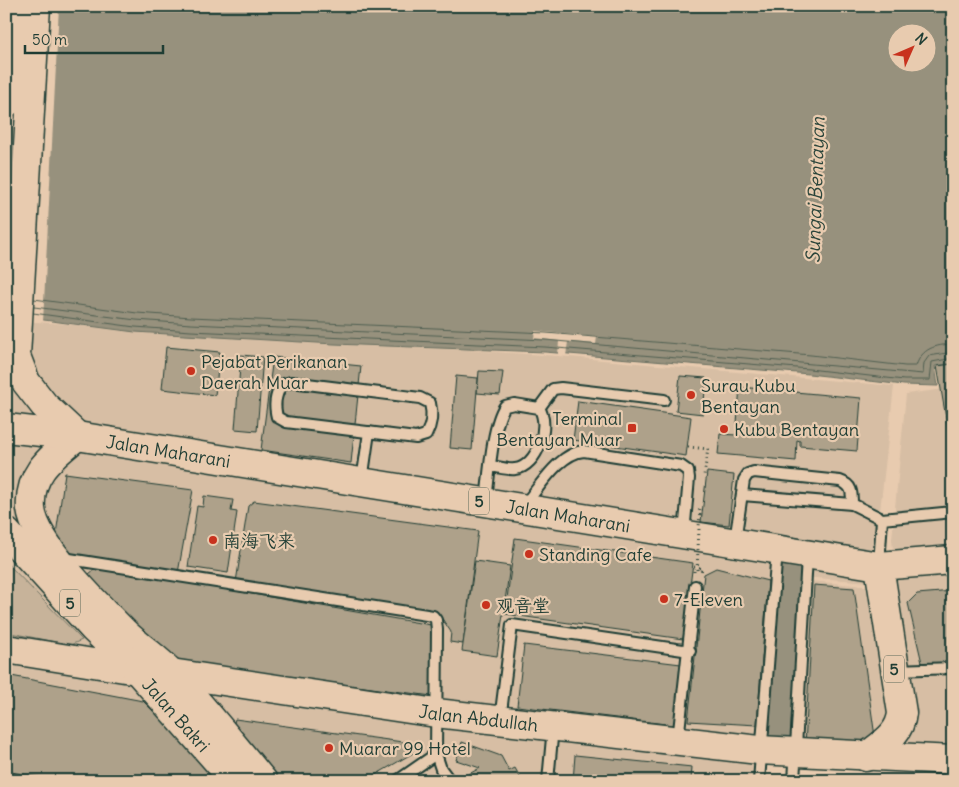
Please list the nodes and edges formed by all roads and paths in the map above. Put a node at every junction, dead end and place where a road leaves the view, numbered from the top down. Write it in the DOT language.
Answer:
graph roads {
  1 [pos="11,6"];
  2 [pos="36,6"];
  3 [pos="6,103"];
  4 [pos="664,400"];
  5 [pos="540,408"];
  6 [pos="6,428"];
  7 [pos="368,432"];
  8 [pos="77,436"];
  9 [pos="688,447"];
  10 [pos="491,466"];
  11 [pos="704,473"];
  12 [pos="361,482"];
  13 [pos="742,495"];
  14 [pos="486,502"];
  15 [pos="852,504"];
  16 [pos="521,508"];
  17 [pos="700,508"];
  18 [pos="953,512"];
  19 [pos="882,519"];
  20 [pos="6,532"];
  21 [pos="684,534"];
  22 [pos="734,542"];
  23 [pos="777,549"];
  24 [pos="807,553"];
  25 [pos="54,557"];
  26 [pos="953,560"];
  27 [pos="879,566"];
  28 [pos="697,570"];
  29 [pos="695,586"];
  30 [pos="6,649"];
  31 [pos="690,651"];
  32 [pos="953,668"];
  33 [pos="138,670"];
  34 [pos="894,670"];
  35 [pos="171,673"];
  36 [pos="436,713"];
  37 [pos="500,720"];
  38 [pos="553,726"];
  39 [pos="678,741"];
  40 [pos="759,750"];
  41 [pos="795,752"];
  42 [pos="436,754"];
  43 [pos="866,757"];
  44 [pos="953,760"];
  45 [pos="913,770"];
  46 [pos="6,778"];
  47 [pos="18,781"];
  48 [pos="235,781"];
  49 [pos="263,781"];
  50 [pos="397,781"];
  51 [pos="450,781"];
  52 [pos="548,781"];
  53 [pos="758,781"];
  54 [pos="794,781"];
  1 -- 3 [label="main road"];
  2 -- 8 [label="main road"];
  4 -- 5 [label="lane"];
  5 -- 10 [label="lane"];
  5 -- 10 [label="lane"];
  6 -- 8 [label="main road, Jalan Maharani / 5"];
  7 -- 7 [label="lane"];
  7 -- 12 [label="lane"];
  8 -- 12 [label="main road, Jalan Maharani / 5"];
  8 -- 25 [label="main road, Jalan Bakri"];
  9 -- 11 [label="path"];
  10 -- 14 [label="lane"];
  12 -- 14 [label="main road, Jalan Maharani / 5"];
  13 -- 15 [label="lane"];
  13 -- 15 [label="lane"];
  13 -- 22 [label="lane"];
  14 -- 16 [label="main road, Jalan Maharani / 5"];
  15 -- 19 [label="lane"];
  16 -- 21 [label="main road, Jalan Maharani / 5"];
  16 -- 21 [label="lane"];
  17 -- 28 [label="path, bridge"];
  18 -- 19 [label="lane"];
  19 -- 27 [label="lane"];
  20 -- 33 [label="main road, 5"];
  21 -- 22 [label="main road, Jalan Maharani / 5"];
  22 -- 23 [label="main road, Jalan Maharani / 5"];
  23 -- 24 [label="main road, Jalan Maharani / 5"];
  23 -- 40 [label="lane"];
  24 -- 27 [label="main road, Jalan Maharani / 5"];
  24 -- 41 [label="lane"];
  25 -- 35 [label="main road, Jalan Bakri"];
  25 -- 36 [label="lane"];
  26 -- 27 [label="main road, Jalan Maharani / 5"];
  27 -- 34 [label="main road, 5"];
  29 -- 31 [label="lane"];
  30 -- 33 [label="main road, Jalan Abdullah"];
  31 -- 37 [label="lane"];
  31 -- 39 [label="lane"];
  32 -- 34 [label="lane"];
  33 -- 35 [label="main road, Jalan Abdullah"];
  33 -- 48 [label="main road, Jalan Bakri"];
  34 -- 43 [label="main road, 5"];
  35 -- 36 [label="main road, Jalan Abdullah"];
  35 -- 49 [label="main road, Jalan Bakri"];
  36 -- 37 [label="main road, Jalan Abdullah"];
  36 -- 42 [label="lane"];
  37 -- 38 [label="main road, Jalan Abdullah"];
  38 -- 39 [label="main road, Jalan Abdullah"];
  38 -- 52 [label="lane"];
  39 -- 40 [label="main road, Jalan Abdullah"];
  40 -- 41 [label="main road, Jalan Abdullah"];
  40 -- 53 [label="lane"];
  41 -- 43 [label="main road, Jalan Abdullah"];
  41 -- 54 [label="lane"];
  42 -- 50 [label="lane"];
  42 -- 51 [label="lane"];
  43 -- 45 [label="main road, Jalan Abdullah"];
  44 -- 45 [label="main road, Jalan Abdullah"];
  46 -- 47 [label="lane"];
}
